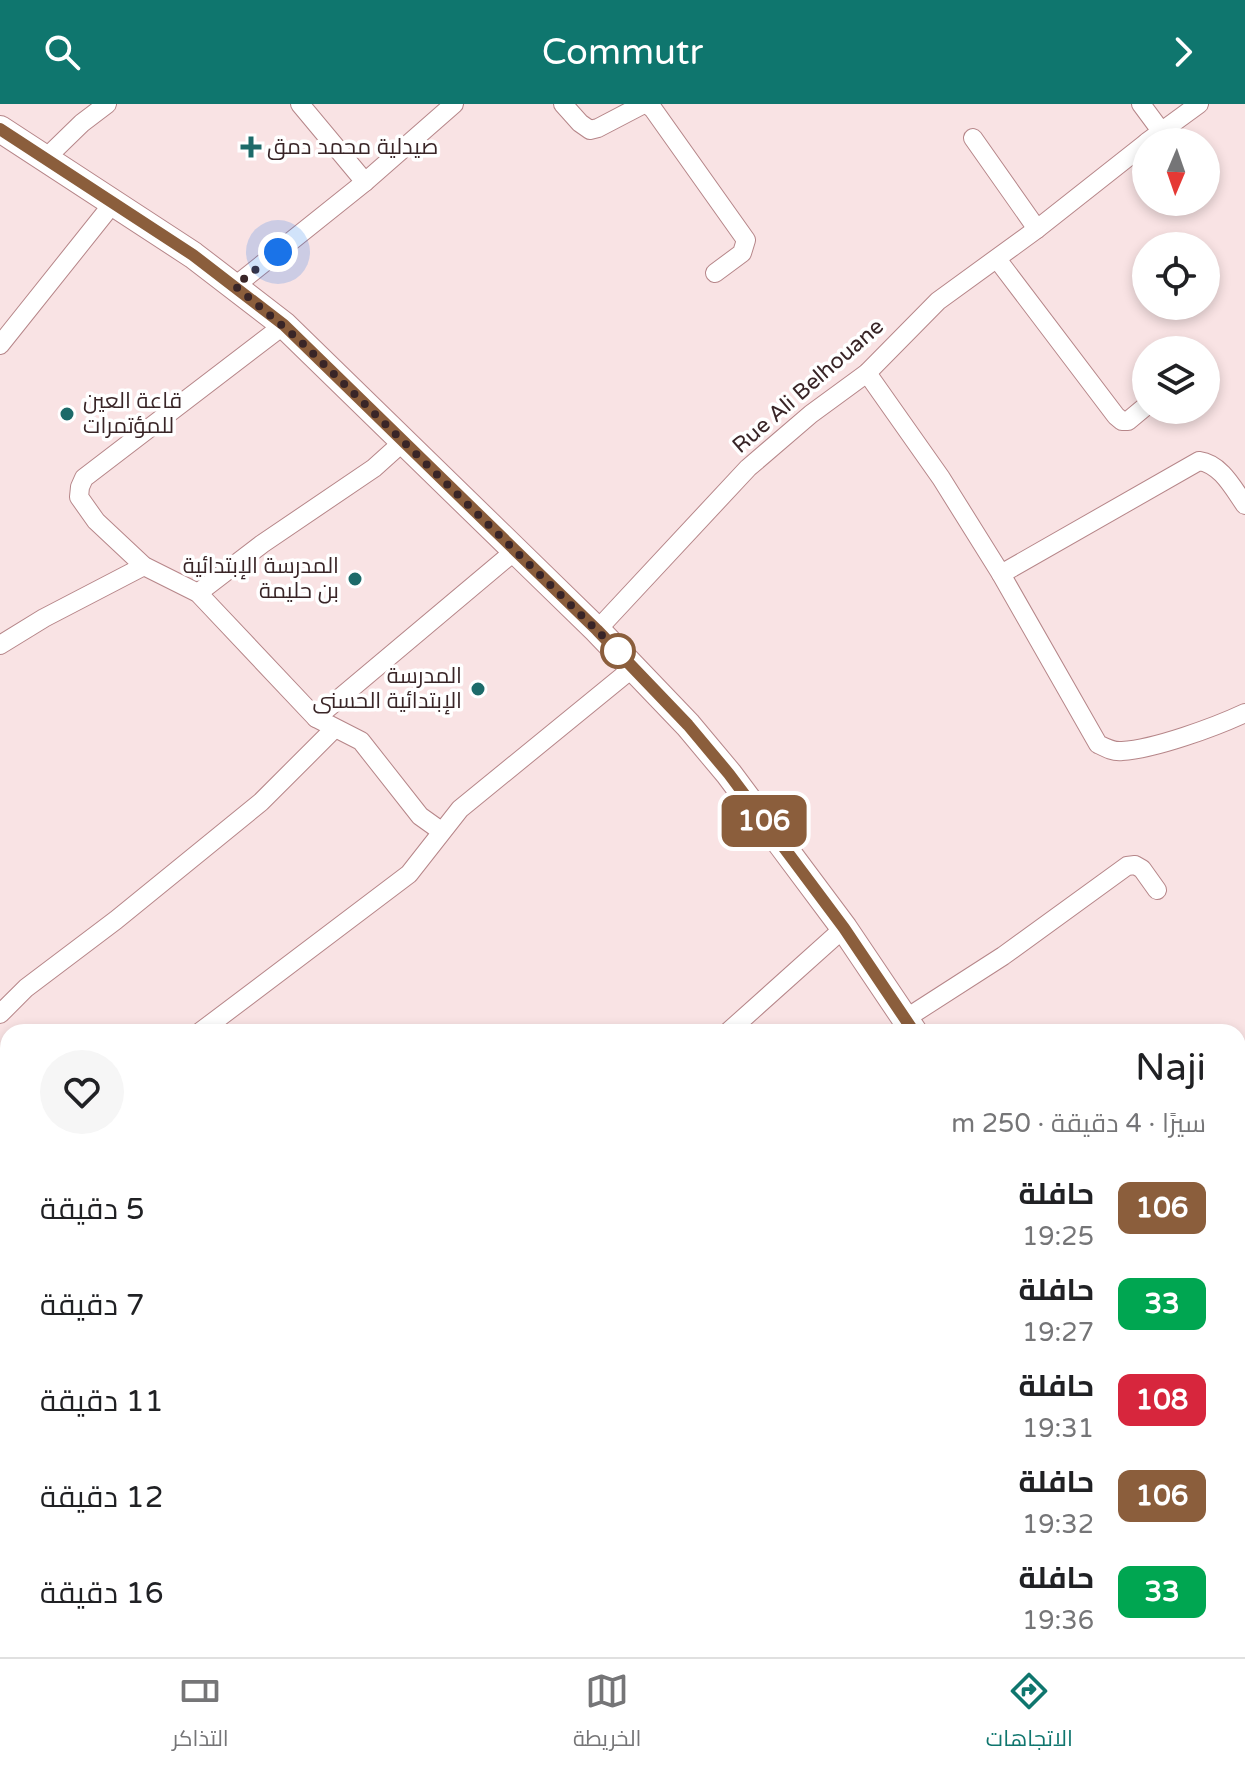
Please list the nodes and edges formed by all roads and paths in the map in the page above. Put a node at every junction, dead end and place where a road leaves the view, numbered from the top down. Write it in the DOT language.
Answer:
graph roads {
  1 [pos="107,104"];
  2 [pos="300,104"];
  3 [pos="454,104"];
  4 [pos="563,104"];
  5 [pos="646,104"];
  6 [pos="1141,104"];
  7 [pos="1199,104"];
  8 [pos="1148,128"];
  9 [pos="1166,128"];
  10 [pos="0,129"];
  11 [pos="973,138"];
  12 [pos="1132,154"];
  13 [pos="46,158"];
  14 [pos="365,182"];
  15 [pos="114,202"];
  16 [pos="1037,229"];
  17 [pos="997,259"];
  18 [pos="715,273"];
  19 [pos="235,286"];
  20 [pos="284,325"];
  21 [pos="0,345"];
  22 [pos="867,373"];
  23 [pos="1132,418"];
  24 [pos="404,441"];
  25 [pos="1245,505"];
  26 [pos="516,550"];
  27 [pos="144,566"];
  28 [pos="1001,574"];
  29 [pos="198,593"];
  30 [pos="597,630"];
  31 [pos="0,645"];
  32 [pos="634,667"];
  33 [pos="1245,713"];
  34 [pos="316,718"];
  35 [pos="334,729"];
  36 [pos="441,831"];
  37 [pos="1157,890"];
  38 [pos="844,928"];
  39 [pos="0,1014"];
  40 [pos="211,1024"];
  41 [pos="737,1024"];
  42 [pos="909,1024"];
  43 [pos="911,1024"];
  1 -- 13 [label="street"];
  2 -- 14 [label="street"];
  3 -- 14 [label="street"];
  4 -- 5 [label="street"];
  5 -- 18 [label="street"];
  6 -- 8 [label="street"];
  7 -- 9 [label="street, Rue Ali Belhouane"];
  10 -- 13 [label="main road"];
  11 -- 16 [label="street"];
  12 -- 16 [label="street, Rue Ali Belhouane"];
  13 -- 15 [label="main road"];
  14 -- 19 [label="street"];
  15 -- 19 [label="main road"];
  15 -- 21 [label="street"];
  16 -- 17 [label="street, Rue Ali Belhouane"];
  17 -- 22 [label="street, Rue Ali Belhouane"];
  17 -- 23 [label="street"];
  19 -- 20 [label="main road"];
  20 -- 24 [label="main road"];
  20 -- 27 [label="street"];
  22 -- 28 [label="street"];
  22 -- 30 [label="street, Rue Ali Belhouane"];
  24 -- 26 [label="main road"];
  24 -- 29 [label="street"];
  25 -- 28 [label="street"];
  26 -- 30 [label="main road"];
  26 -- 34 [label="street"];
  27 -- 29 [label="street"];
  27 -- 31 [label="street"];
  28 -- 33 [label="street"];
  29 -- 34 [label="street"];
  30 -- 32 [label="main road"];
  32 -- 36 [label="street"];
  32 -- 38 [label="main road"];
  34 -- 35 [label="street"];
  35 -- 36 [label="street"];
  35 -- 39 [label="street"];
  36 -- 40 [label="street"];
  37 -- 43 [label="street"];
  38 -- 41 [label="street"];
  38 -- 42 [label="main road"];
}
